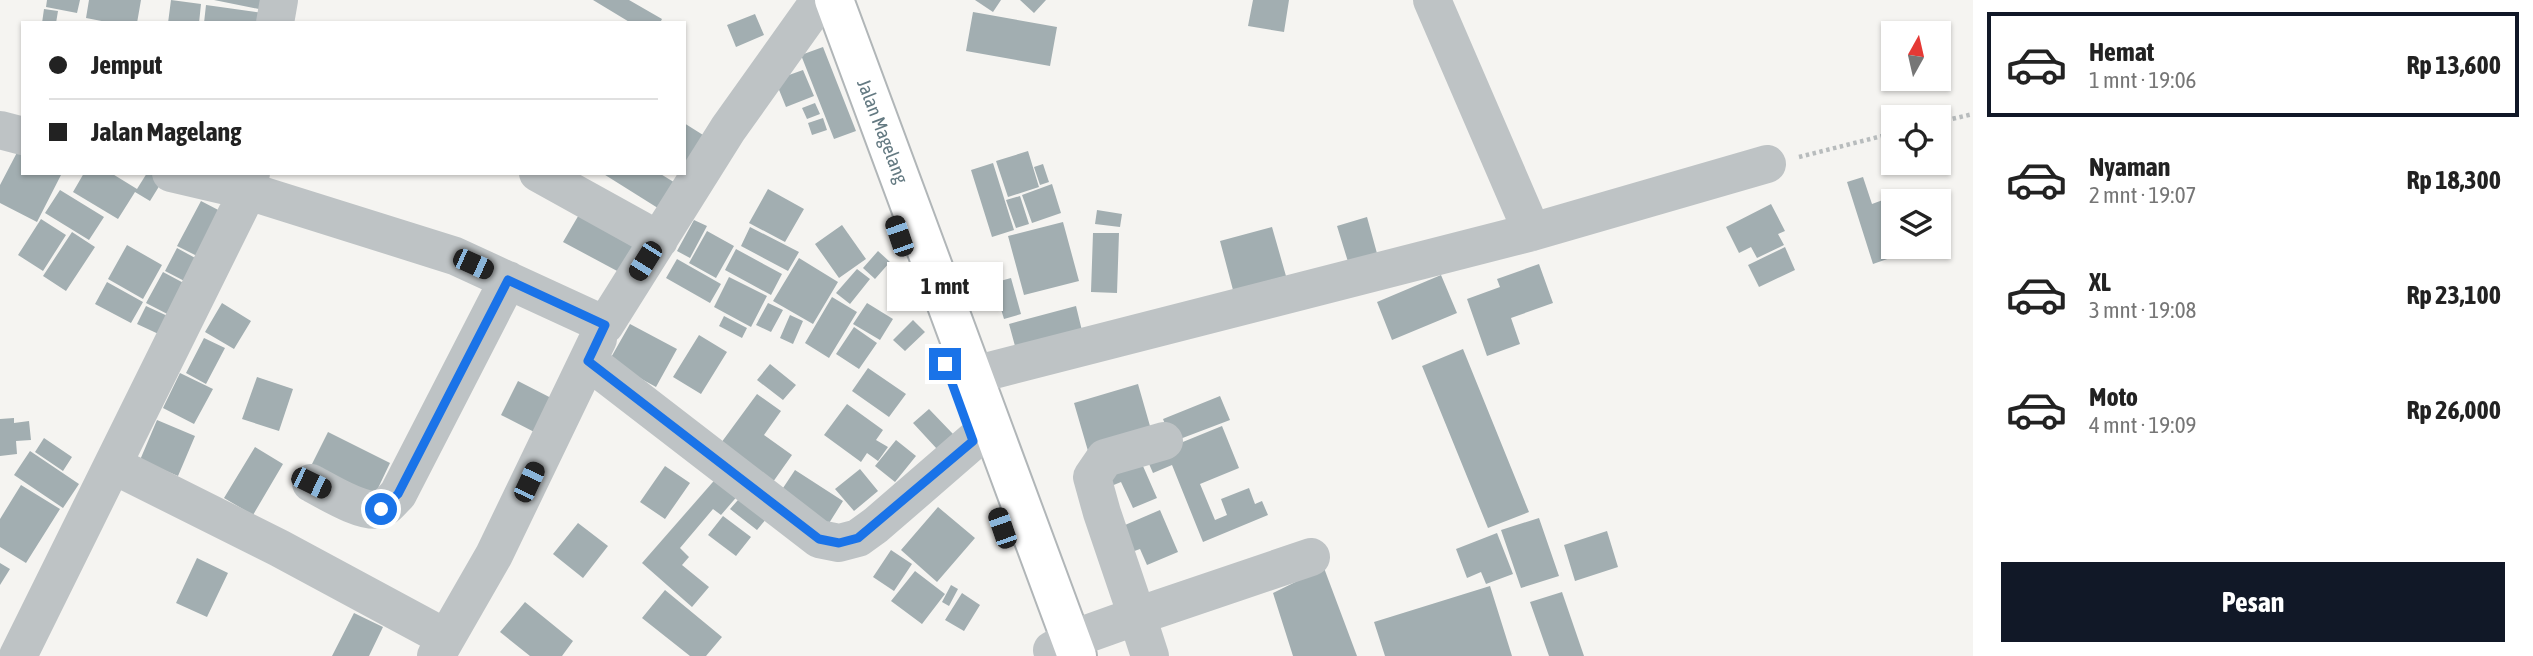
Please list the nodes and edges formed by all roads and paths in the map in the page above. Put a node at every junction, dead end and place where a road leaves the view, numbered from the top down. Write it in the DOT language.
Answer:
graph roads {
  1 [pos="279,0"];
  2 [pos="1432,0"];
  3 [pos="822,1"];
  4 [pos="275,21"];
  5 [pos="1973,114"];
  6 [pos="1951,119"];
  7 [pos="0,130"];
  8 [pos="21,135"];
  9 [pos="1881,137"];
  10 [pos="1767,164"];
  11 [pos="189,175"];
  12 [pos="542,175"];
  13 [pos="250,182"];
  14 [pos="1532,232"];
  15 [pos="659,240"];
  16 [pos="508,280"];
  17 [pos="605,325"];
  18 [pos="588,361"];
  19 [pos="974,375"];
  20 [pos="973,441"];
  21 [pos="1164,441"];
  22 [pos="113,465"];
  23 [pos="311,483"];
  24 [pos="1311,557"];
  25 [pos="1137,616"];
  26 [pos="441,647"];
  27 [pos="1064,650"];
  28 [pos="18,656"];
  29 [pos="1150,656"];
  1 -- 4 [label="street"];
  2 -- 14 [label="street"];
  3 -- 15 [label="street"];
  3 -- 19 [label="highway, Jalan Magelang"];
  3 -- 20 [label="highway, Jalan Magelang"];
  5 -- 6 [label="path"];
  7 -- 8 [label="street"];
  9 -- 10 [label="path"];
  10 -- 14 [label="street"];
  11 -- 13 [label="street"];
  12 -- 15 [label="street"];
  13 -- 16 [label="street"];
  13 -- 22 [label="street"];
  14 -- 19 [label="street"];
  15 -- 17 [label="street"];
  16 -- 17 [label="street"];
  16 -- 23 [label="street"];
  17 -- 18 [label="street"];
  18 -- 20 [label="street"];
  18 -- 26 [label="street"];
  19 -- 27 [label="highway, Jalan Magelang"];
  20 -- 27 [label="highway, Jalan Magelang"];
  21 -- 25 [label="street"];
  22 -- 26 [label="street"];
  22 -- 28 [label="street"];
  24 -- 25 [label="street"];
  25 -- 27 [label="street"];
  25 -- 29 [label="street"];
}
